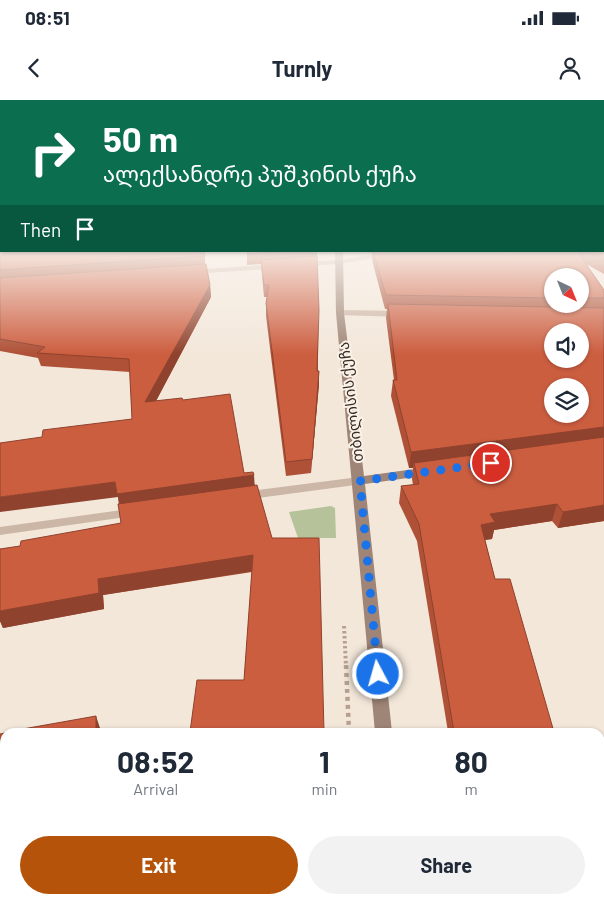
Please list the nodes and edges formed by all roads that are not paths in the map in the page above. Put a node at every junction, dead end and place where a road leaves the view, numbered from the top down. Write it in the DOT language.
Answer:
graph roads {
  1 [pos="339,278"];
  2 [pos="340,313"];
  3 [pos="407,314"];
  4 [pos="438,470"];
  5 [pos="360,481"];
  6 [pos="233,498"];
  7 [pos="146,510"];
  8 [pos="0,534"];
  9 [pos="384,728"];
  1 -- 2 [label="main road, თბილისის ქუჩა"];
  2 -- 3 [label="street"];
  2 -- 5 [label="main road, თბილისის ქუჩა"];
  4 -- 5 [label="main road"];
  5 -- 6 [label="street"];
  5 -- 9 [label="main road, თბილისის ქუჩა"];
  7 -- 8 [label="street"];
}
